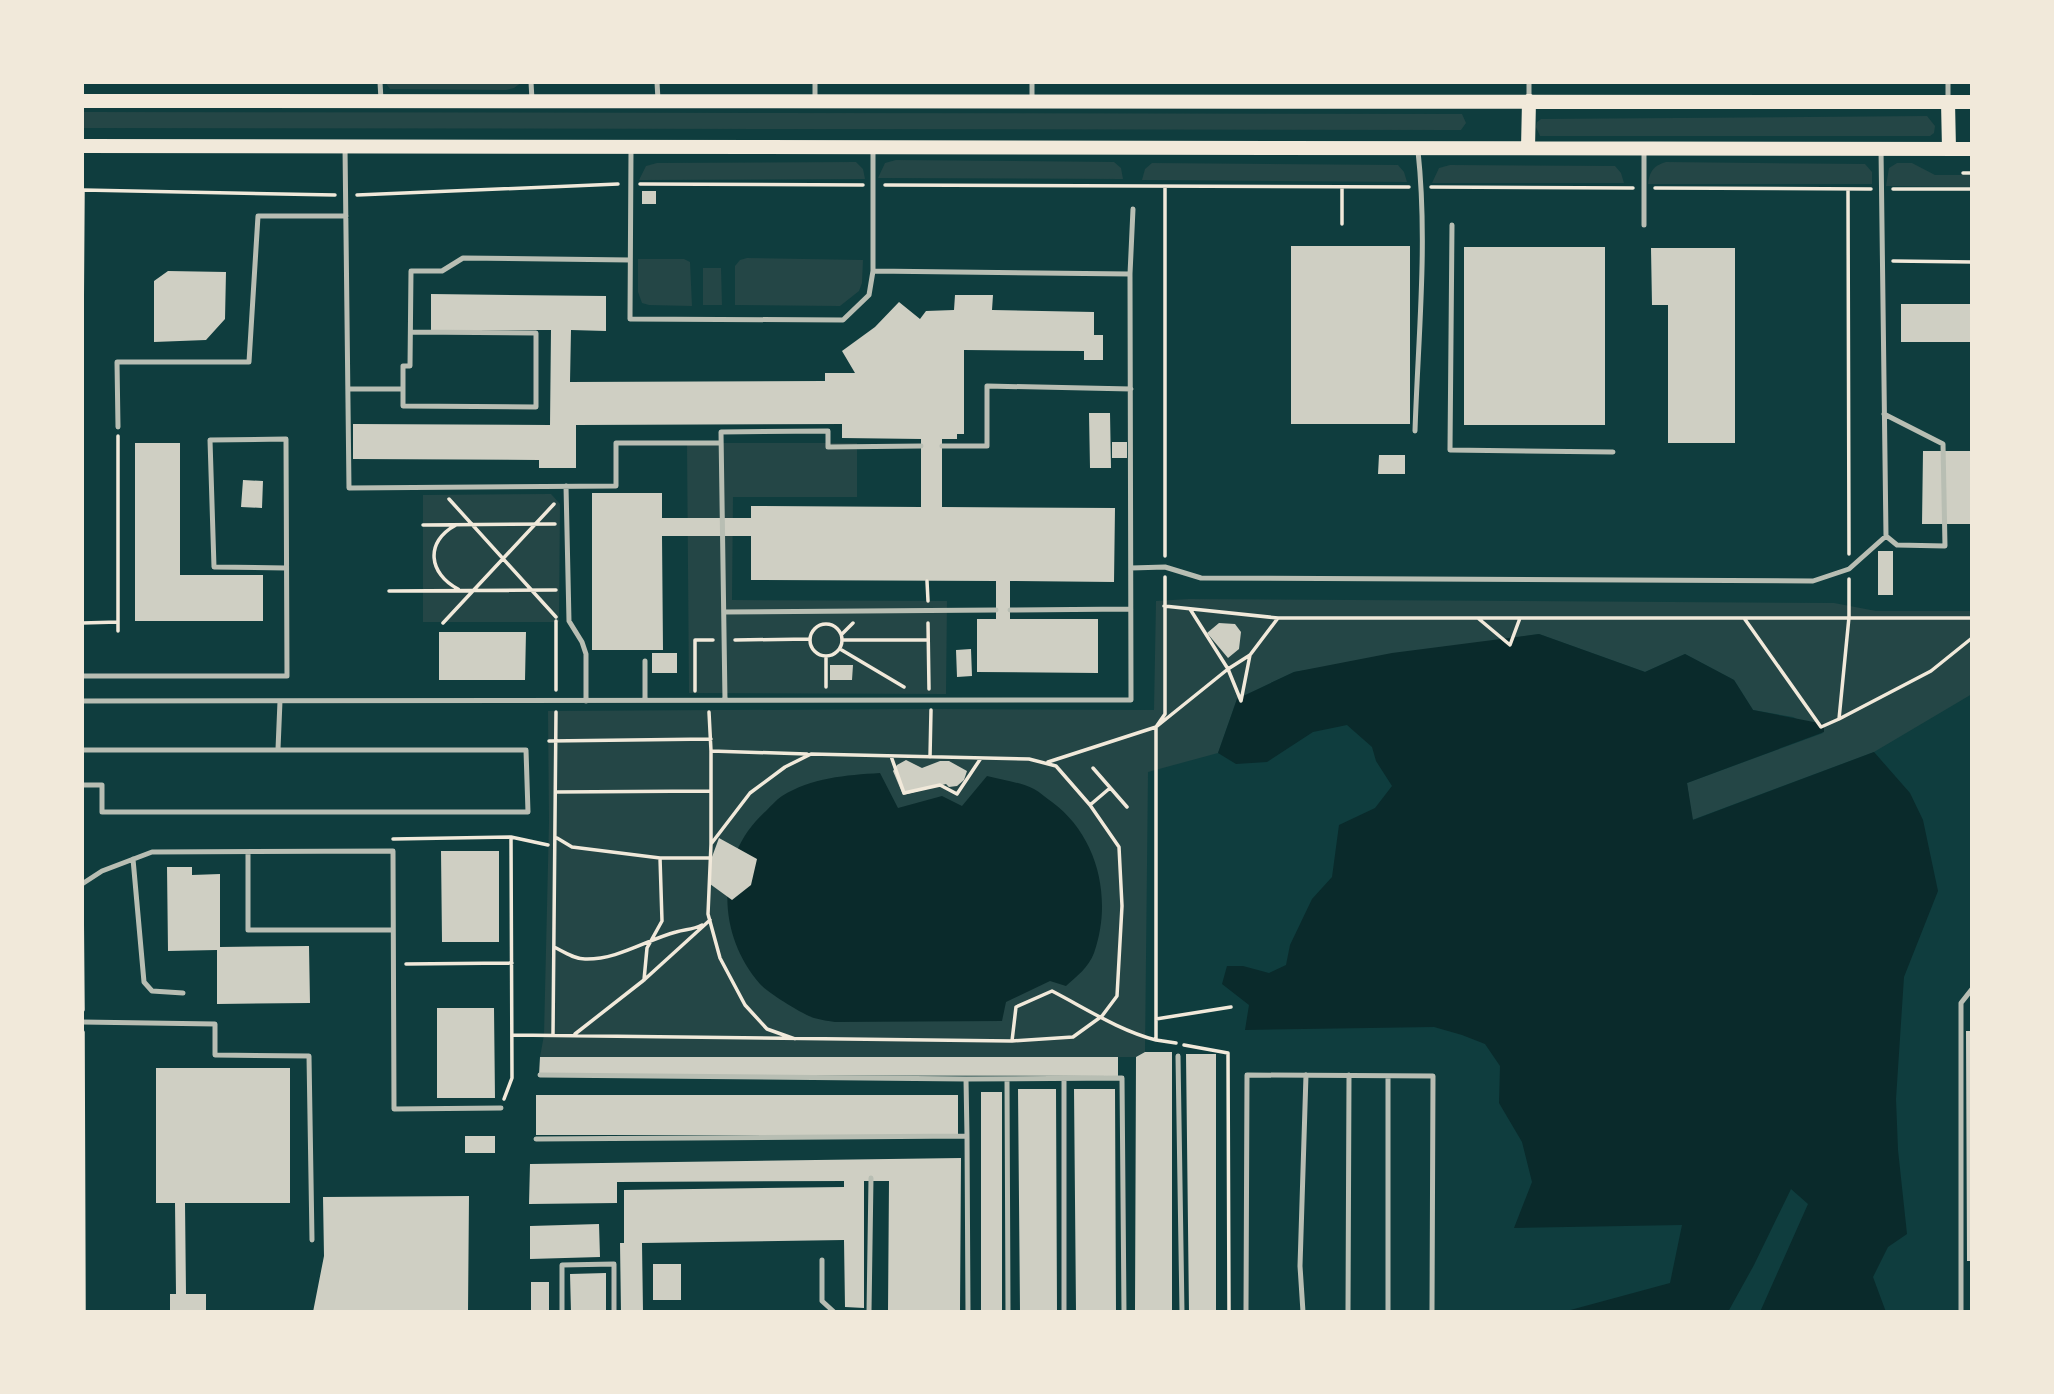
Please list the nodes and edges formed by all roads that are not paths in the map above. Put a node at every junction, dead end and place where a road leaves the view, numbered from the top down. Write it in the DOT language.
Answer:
graph roads {
  1 [pos="380,82"];
  2 [pos="531,82"];
  3 [pos="657,82"];
  4 [pos="815,82"];
  5 [pos="1032,82"];
  6 [pos="1528,82"];
  7 [pos="1948,82"];
  8 [pos="82,101"];
  9 [pos="381,101"];
  10 [pos="532,101"];
  11 [pos="658,101"];
  12 [pos="815,101"];
  13 [pos="1032,101"];
  14 [pos="1528,101"];
  15 [pos="1948,102"];
  16 [pos="1972,102"];
  17 [pos="82,146"];
  18 [pos="345,146"];
  19 [pos="631,146"];
  20 [pos="873,147"];
  21 [pos="1418,148"];
  22 [pos="1528,148"];
  23 [pos="1644,149"];
  24 [pos="1881,149"];
  25 [pos="1949,149"];
  26 [pos="1972,149"];
  27 [pos="1133,209"];
  28 [pos="346,216"];
  29 [pos="1452,225"];
  30 [pos="1644,225"];
  31 [pos="630,260"];
  32 [pos="873,271"];
  33 [pos="1130,274"];
  34 [pos="411,332"];
  35 [pos="348,389"];
  36 [pos="403,389"];
  37 [pos="1130,389"];
  38 [pos="1884,414"];
  39 [pos="118,427"];
  40 [pos="1415,431"];
  41 [pos="721,443"];
  42 [pos="921,446"];
  43 [pos="942,446"];
  44 [pos="1613,452"];
  45 [pos="566,486"];
  46 [pos="1886,536"];
  47 [pos="286,568"];
  48 [pos="1131,568"];
  49 [pos="1131,609"];
  50 [pos="996,610"];
  51 [pos="1010,610"];
  52 [pos="724,612"];
  53 [pos="645,661"];
  54 [pos="82,677"];
  55 [pos="645,700"];
  56 [pos="725,700"];
  57 [pos="82,701"];
  58 [pos="280,701"];
  59 [pos="586,701"];
  60 [pos="278,749"];
  61 [pos="82,750"];
  62 [pos="82,785"];
  63 [pos="248,852"];
  64 [pos="133,859"];
  65 [pos="82,884"];
  66 [pos="393,930"];
  67 [pos="1972,989"];
  68 [pos="183,993"];
  69 [pos="83,1023"];
  70 [pos="1178,1056"];
  71 [pos="540,1075"];
  72 [pos="1306,1075"];
  73 [pos="1349,1075"];
  74 [pos="1388,1076"];
  75 [pos="1064,1078"];
  76 [pos="966,1079"];
  77 [pos="1007,1079"];
  78 [pos="500,1108"];
  79 [pos="967,1136"];
  80 [pos="536,1139"];
  81 [pos="871,1178"];
  82 [pos="312,1240"];
  83 [pos="822,1260"];
  84 [pos="562,1312"];
  85 [pos="614,1312"];
  86 [pos="834,1312"];
  87 [pos="869,1312"];
  88 [pos="968,1312"];
  89 [pos="1008,1312"];
  90 [pos="1064,1312"];
  91 [pos="1124,1312"];
  92 [pos="1182,1312"];
  93 [pos="1246,1312"];
  94 [pos="1303,1312"];
  95 [pos="1348,1312"];
  96 [pos="1388,1312"];
  97 [pos="1432,1312"];
  98 [pos="1961,1312"];
  1 -- 9 [label="lane"];
  2 -- 10 [label="lane"];
  3 -- 11 [label="lane"];
  4 -- 12 [label="lane"];
  5 -- 13 [label="lane"];
  6 -- 14 [label="lane"];
  7 -- 15 [label="lane"];
  8 -- 9 [label="main road"];
  9 -- 10 [label="main road"];
  10 -- 11 [label="main road"];
  11 -- 12 [label="main road"];
  12 -- 13 [label="main road"];
  13 -- 14 [label="main road"];
  14 -- 15 [label="main road"];
  14 -- 22 [label="main road"];
  15 -- 16 [label="main road"];
  15 -- 25 [label="main road"];
  17 -- 18 [label="main road"];
  18 -- 19 [label="main road"];
  18 -- 28 [label="lane"];
  19 -- 20 [label="main road"];
  19 -- 31 [label="lane"];
  20 -- 21 [label="main road"];
  20 -- 32 [label="lane"];
  21 -- 22 [label="main road"];
  21 -- 40 [label="lane"];
  22 -- 23 [label="main road"];
  23 -- 24 [label="main road"];
  23 -- 30 [label="lane"];
  24 -- 25 [label="main road"];
  24 -- 38 [label="lane"];
  25 -- 26 [label="main road"];
  27 -- 33 [label="lane"];
  28 -- 35 [label="lane"];
  28 -- 39 [label="lane"];
  29 -- 44 [label="lane"];
  31 -- 32 [label="lane"];
  31 -- 34 [label="lane"];
  32 -- 33 [label="lane"];
  33 -- 37 [label="lane"];
  34 -- 36 [label="lane"];
  34 -- 36 [label="lane"];
  35 -- 36 [label="lane"];
  35 -- 45 [label="lane"];
  37 -- 43 [label="lane"];
  37 -- 48 [label="lane"];
  38 -- 46 [label="lane"];
  38 -- 46 [label="lane"];
  41 -- 42 [label="lane"];
  41 -- 45 [label="lane"];
  41 -- 52 [label="lane"];
  45 -- 59 [label="lane"];
  46 -- 48 [label="lane"];
  47 -- 47 [label="lane"];
  47 -- 54 [label="lane"];
  48 -- 49 [label="lane"];
  49 -- 51 [label="lane"];
  49 -- 56 [label="lane"];
  50 -- 52 [label="lane"];
  52 -- 56 [label="lane"];
  53 -- 55 [label="lane"];
  55 -- 56 [label="lane"];
  55 -- 59 [label="lane"];
  57 -- 58 [label="lane"];
  58 -- 59 [label="lane"];
  58 -- 60 [label="lane"];
  60 -- 61 [label="lane"];
  60 -- 62 [label="lane"];
  63 -- 64 [label="lane"];
  63 -- 66 [label="lane"];
  63 -- 66 [label="lane"];
  64 -- 65 [label="lane"];
  64 -- 68 [label="lane"];
  66 -- 78 [label="lane"];
  67 -- 98 [label="lane"];
  69 -- 82 [label="lane"];
  70 -- 92 [label="lane"];
  71 -- 76 [label="lane"];
  72 -- 73 [label="lane"];
  72 -- 93 [label="lane"];
  72 -- 94 [label="lane"];
  73 -- 74 [label="lane"];
  73 -- 95 [label="lane"];
  74 -- 96 [label="lane"];
  74 -- 97 [label="lane"];
  75 -- 77 [label="lane"];
  75 -- 90 [label="lane"];
  75 -- 91 [label="lane"];
  76 -- 77 [label="lane"];
  76 -- 79 [label="lane"];
  77 -- 89 [label="lane"];
  79 -- 80 [label="lane"];
  79 -- 88 [label="lane"];
  81 -- 87 [label="lane"];
  83 -- 86 [label="lane"];
  84 -- 85 [label="lane"];
}
